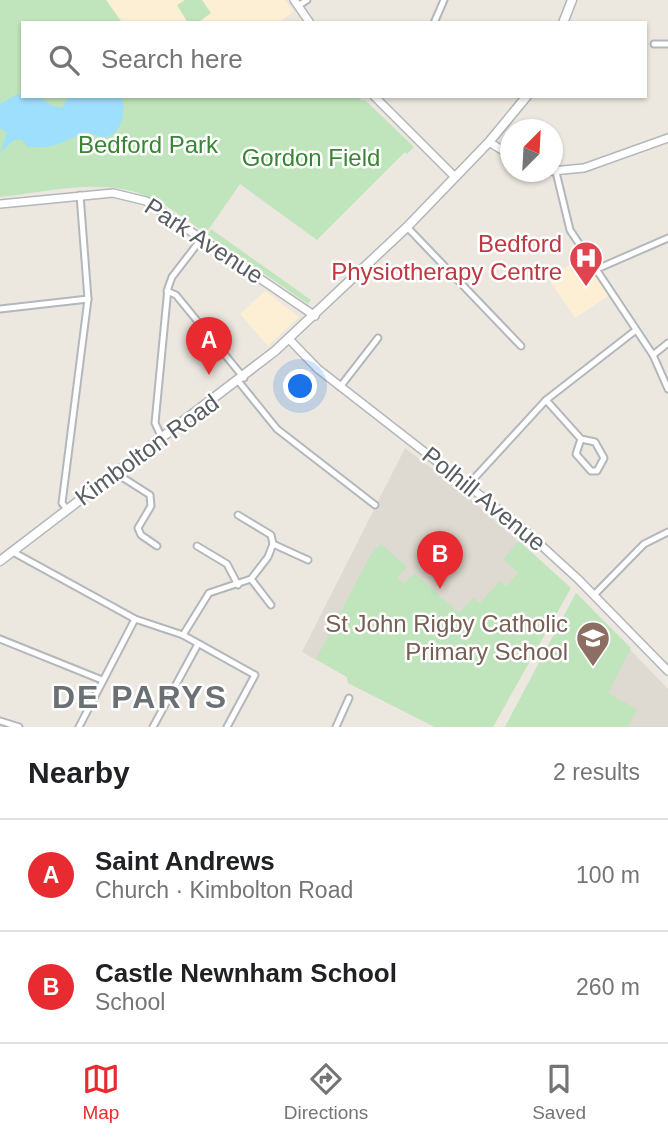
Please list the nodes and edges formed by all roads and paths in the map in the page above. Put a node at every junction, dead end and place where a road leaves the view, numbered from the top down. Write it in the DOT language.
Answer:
graph roads {
  1 [pos="307,0"];
  2 [pos="444,0"];
  3 [pos="572,0"];
  4 [pos="296,3"];
  5 [pos="309,21"];
  6 [pos="435,21"];
  7 [pos="565,21"];
  8 [pos="654,44"];
  9 [pos="668,44"];
  10 [pos="376,98"];
  11 [pos="525,98"];
  12 [pos="668,138"];
  13 [pos="489,142"];
  14 [pos="500,149"];
  15 [pos="563,170"];
  16 [pos="455,177"];
  17 [pos="557,182"];
  18 [pos="80,195"];
  19 [pos="0,204"];
  20 [pos="407,227"];
  21 [pos="202,237"];
  22 [pos="668,239"];
  23 [pos="597,269"];
  24 [pos="167,291"];
  25 [pos="88,299"];
  26 [pos="0,309"];
  27 [pos="315,316"];
  28 [pos="636,330"];
  29 [pos="378,338"];
  30 [pos="289,339"];
  31 [pos="668,343"];
  32 [pos="521,346"];
  33 [pos="653,355"];
  34 [pos="241,380"];
  35 [pos="340,387"];
  36 [pos="668,388"];
  37 [pos="546,400"];
  38 [pos="162,438"];
  39 [pos="581,439"];
  40 [pos="114,472"];
  41 [pos="469,484"];
  42 [pos="375,505"];
  43 [pos="67,509"];
  44 [pos="237,515"];
  45 [pos="668,532"];
  46 [pos="273,544"];
  47 [pos="157,546"];
  48 [pos="197,546"];
  49 [pos="13,552"];
  50 [pos="308,560"];
  51 [pos="0,561"];
  52 [pos="251,579"];
  53 [pos="238,584"];
  54 [pos="594,595"];
  55 [pos="271,605"];
  56 [pos="135,620"];
  57 [pos="183,635"];
  58 [pos="0,639"];
  59 [pos="198,644"];
  60 [pos="668,671"];
  61 [pos="102,680"];
  62 [pos="349,698"];
  63 [pos="0,721"];
  64 [pos="19,727"];
  65 [pos="79,727"];
  66 [pos="153,727"];
  67 [pos="227,727"];
  68 [pos="336,727"];
  1 -- 4 [label="street"];
  2 -- 6 [label="street"];
  3 -- 7 [label="main road"];
  4 -- 5 [label="street"];
  8 -- 9 [label="street"];
  10 -- 16 [label="street"];
  11 -- 13 [label="main road, Kimbolton Road"];
  12 -- 15 [label="street"];
  13 -- 14 [label="street"];
  13 -- 16 [label="main road, Kimbolton Road"];
  16 -- 20 [label="main road, Kimbolton Road"];
  17 -- 23 [label="street"];
  18 -- 19 [label="street, Park Avenue"];
  18 -- 21 [label="street, Park Avenue"];
  18 -- 25 [label="street"];
  20 -- 27 [label="main road, Kimbolton Road"];
  20 -- 32 [label="street"];
  21 -- 24 [label="street"];
  21 -- 27 [label="street, Park Avenue"];
  22 -- 23 [label="street"];
  23 -- 28 [label="street"];
  24 -- 34 [label="street"];
  24 -- 38 [label="street"];
  25 -- 26 [label="street"];
  25 -- 43 [label="street"];
  27 -- 30 [label="main road, Kimbolton Road"];
  28 -- 33 [label="street"];
  28 -- 37 [label="street"];
  29 -- 35 [label="street"];
  30 -- 34 [label="main road, Kimbolton Road"];
  30 -- 35 [label="street, Polhill Avenue"];
  31 -- 33 [label="street"];
  33 -- 36 [label="street"];
  34 -- 38 [label="main road, Kimbolton Road"];
  34 -- 42 [label="street"];
  35 -- 41 [label="street, Polhill Avenue"];
  37 -- 39 [label="street"];
  37 -- 41 [label="street"];
  38 -- 40 [label="main road, Kimbolton Road"];
  39 -- 39 [label="street"];
  40 -- 43 [label="main road, Kimbolton Road"];
  40 -- 47 [label="street"];
  41 -- 54 [label="street, Polhill Avenue"];
  43 -- 49 [label="main road, Kimbolton Road"];
  44 -- 46 [label="street"];
  45 -- 54 [label="street"];
  46 -- 50 [label="street"];
  46 -- 52 [label="street"];
  48 -- 53 [label="street"];
  49 -- 51 [label="main road, Kimbolton Road"];
  49 -- 56 [label="street"];
  52 -- 53 [label="street"];
  52 -- 55 [label="street"];
  53 -- 57 [label="street"];
  54 -- 60 [label="street, Polhill Avenue"];
  56 -- 57 [label="street"];
  56 -- 61 [label="street"];
  57 -- 59 [label="street"];
  58 -- 61 [label="street"];
  59 -- 66 [label="street"];
  59 -- 67 [label="street"];
  61 -- 65 [label="street"];
  62 -- 68 [label="street"];
  63 -- 64 [label="street"];
}
